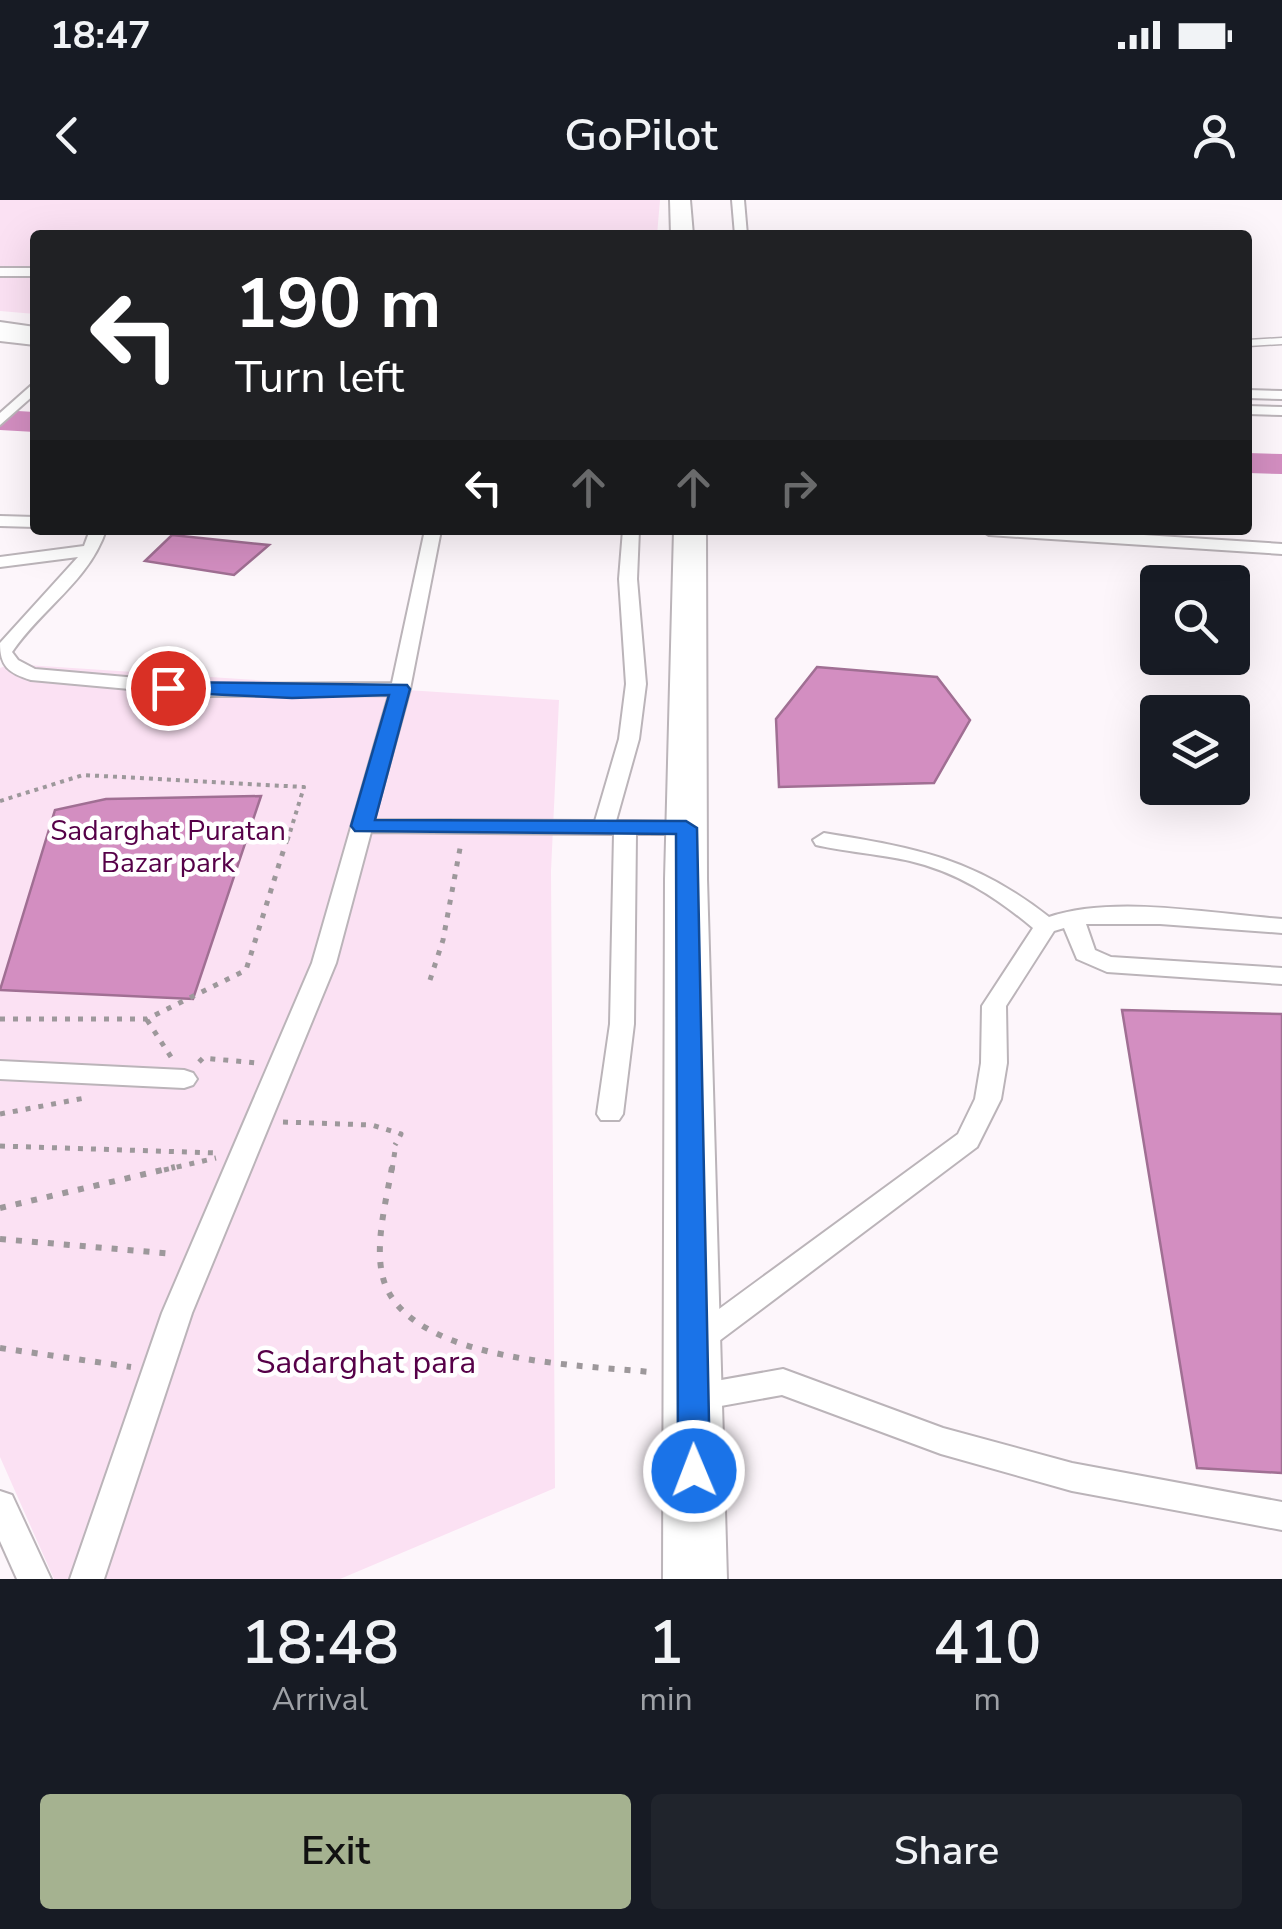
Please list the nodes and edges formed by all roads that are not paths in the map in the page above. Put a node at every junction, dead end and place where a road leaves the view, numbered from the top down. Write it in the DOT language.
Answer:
graph roads {
  1 [pos="680,200"];
  2 [pos="738,200"];
  3 [pos="682,230"];
  4 [pos="741,230"];
  5 [pos="0,272"];
  6 [pos="30,272"];
  7 [pos="0,326"];
  8 [pos="30,332"];
  9 [pos="30,333"];
  10 [pos="0,336"];
  11 [pos="1282,342"];
  12 [pos="1252,343"];
  13 [pos="30,391"];
  14 [pos="1252,394"];
  15 [pos="1282,395"];
  16 [pos="1252,410"];
  17 [pos="1282,411"];
  18 [pos="0,421"];
  19 [pos="0,522"];
  20 [pos="30,522"];
  21 [pos="96,535"];
  22 [pos="432,535"];
  23 [pos="631,535"];
  24 [pos="690,535"];
  25 [pos="1066,535"];
  26 [pos="1282,549"];
  27 [pos="92,550"];
  28 [pos="0,562"];
  29 [pos="5,666"];
  30 [pos="400,689"];
  31 [pos="362,826"];
  32 [pos="614,826"];
  33 [pos="686,828"];
  34 [pos="824,840"];
  35 [pos="1059,922"];
  36 [pos="1282,926"];
  37 [pos="1282,976"];
  38 [pos="0,1070"];
  39 [pos="184,1079"];
  40 [pos="610,1114"];
  41 [pos="692,1373"];
  42 [pos="0,1505"];
  43 [pos="1282,1516"];
  44 [pos="34,1579"];
  45 [pos="86,1579"];
  46 [pos="695,1579"];
  1 -- 3 [label="highway"];
  2 -- 4 [label="street"];
  5 -- 6 [label="street"];
  7 -- 8 [label="street"];
  9 -- 10 [label="street"];
  11 -- 12 [label="lane"];
  13 -- 18 [label="street"];
  14 -- 15 [label="street"];
  16 -- 17 [label="street"];
  19 -- 20 [label="street"];
  21 -- 27 [label="street"];
  22 -- 30 [label="street"];
  23 -- 32 [label="street"];
  24 -- 33 [label="highway"];
  25 -- 26 [label="street"];
  27 -- 28 [label="street"];
  27 -- 29 [label="street"];
  29 -- 30 [label="street"];
  30 -- 31 [label="street"];
  31 -- 32 [label="street"];
  31 -- 45 [label="street"];
  32 -- 33 [label="street"];
  32 -- 40 [label="street"];
  33 -- 41 [label="highway"];
  34 -- 35 [label="street"];
  35 -- 36 [label="street"];
  35 -- 37 [label="street"];
  35 -- 41 [label="street"];
  38 -- 39 [label="street"];
  41 -- 43 [label="street"];
  41 -- 46 [label="highway"];
  42 -- 44 [label="street"];
}
